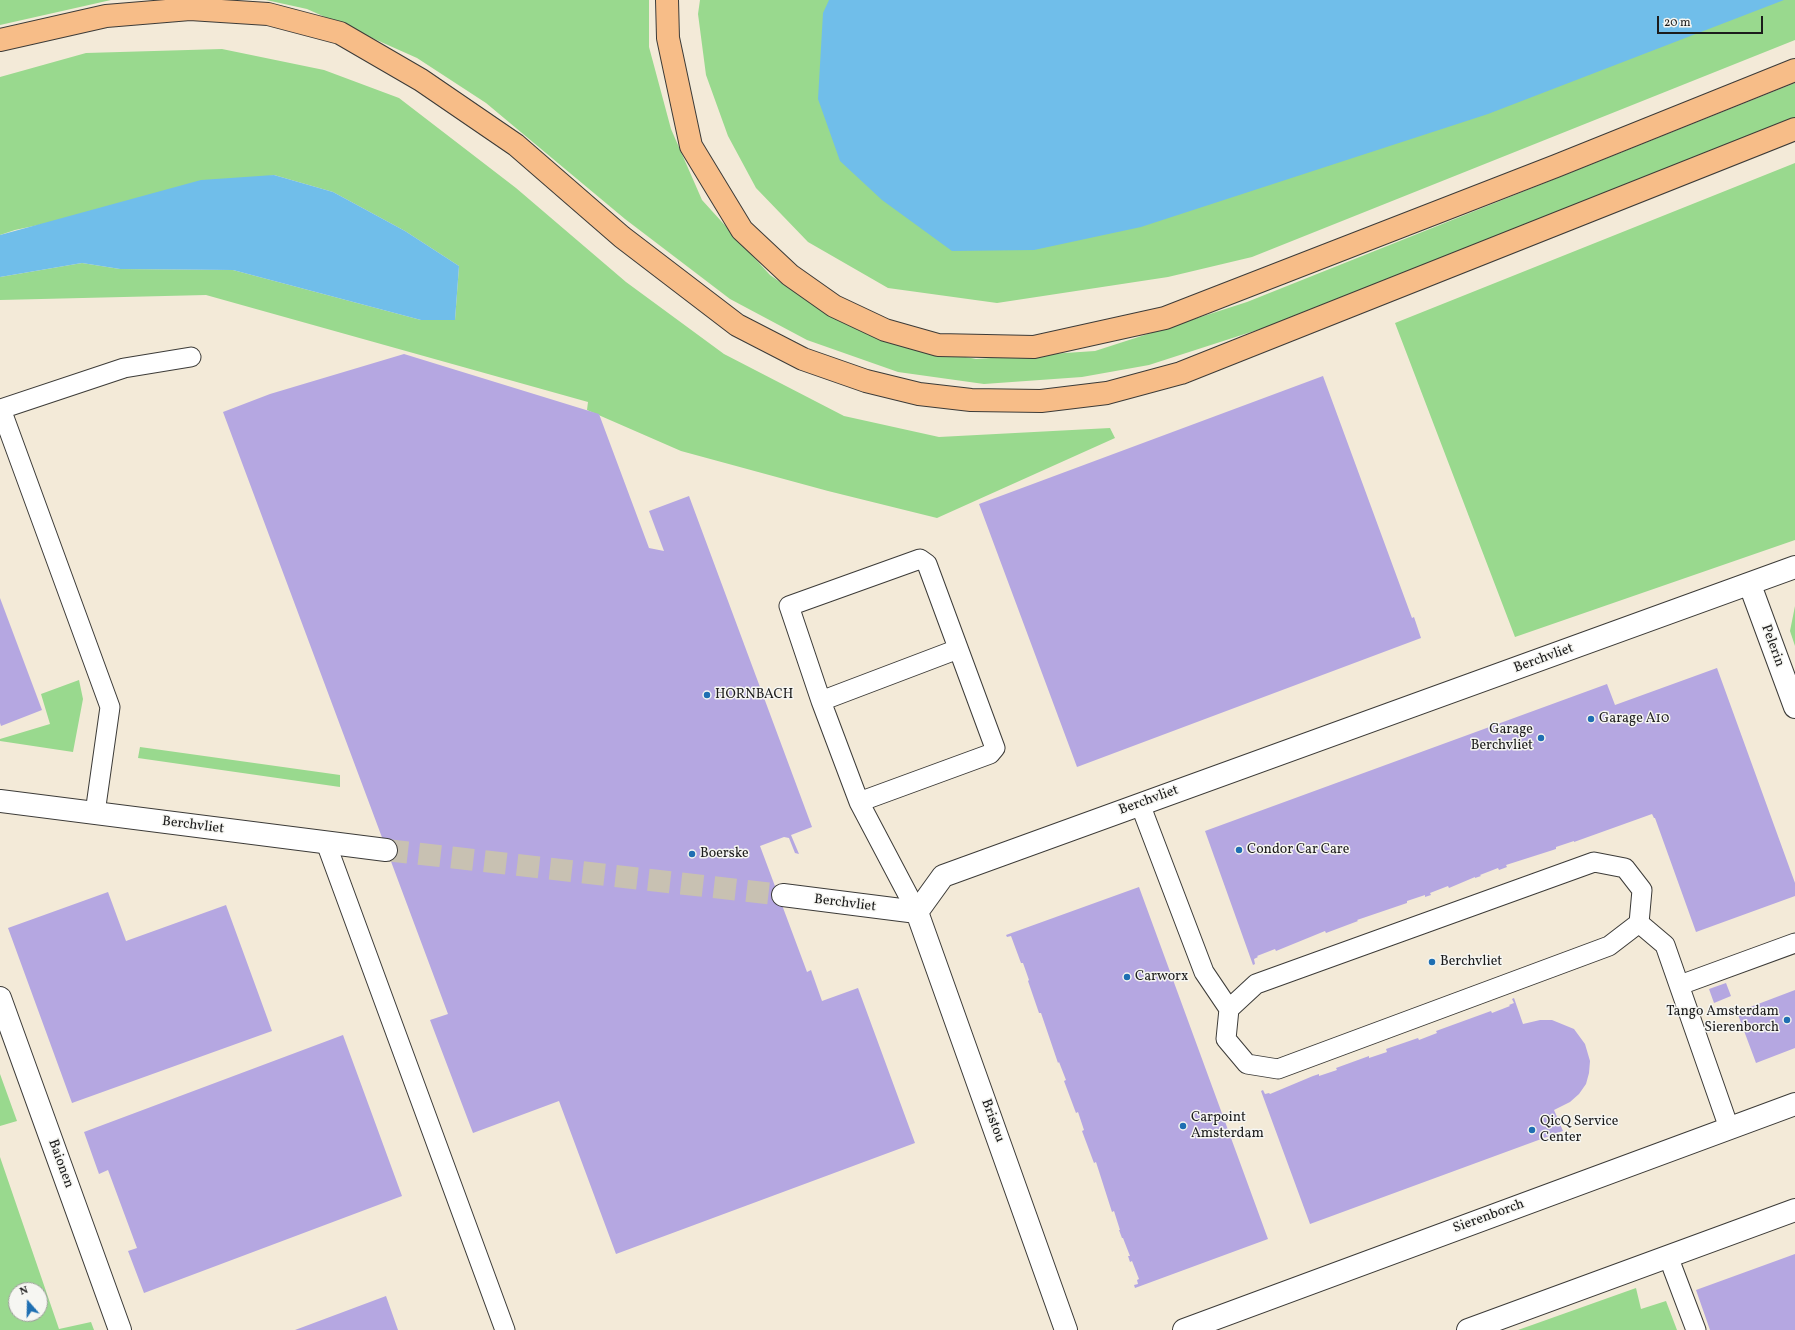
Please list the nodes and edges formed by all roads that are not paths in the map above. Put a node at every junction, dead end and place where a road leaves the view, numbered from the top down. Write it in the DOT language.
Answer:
graph roads {
  1 [pos="667,0"];
  2 [pos="0,40"];
  3 [pos="1795,70"];
  4 [pos="1795,129"];
  5 [pos="191,357"];
  6 [pos="1795,567"];
  7 [pos="1750,585"];
  8 [pos="958,649"];
  9 [pos="821,701"];
  10 [pos="1795,707"];
  11 [pos="0,801"];
  12 [pos="859,802"];
  13 [pos="1140,804"];
  14 [pos="95,813"];
  15 [pos="326,843"];
  16 [pos="386,850"];
  17 [pos="783,895"];
  18 [pos="917,912"];
  19 [pos="1639,923"];
  20 [pos="1795,943"];
  21 [pos="1680,985"];
  22 [pos="0,998"];
  23 [pos="1229,1009"];
  24 [pos="1795,1104"];
  25 [pos="1729,1128"];
  26 [pos="1795,1210"];
  27 [pos="1668,1256"];
  28 [pos="120,1330"];
  29 [pos="505,1330"];
  30 [pos="1066,1330"];
  31 [pos="1184,1330"];
  32 [pos="1468,1330"];
  33 [pos="1696,1330"];
  1 -- 3 [label="highway"];
  2 -- 4 [label="highway"];
  5 -- 14 [label="lane"];
  6 -- 7 [label="street, Berchvliet"];
  7 -- 10 [label="street, Pelerin"];
  7 -- 13 [label="street, Berchvliet"];
  8 -- 9 [label="lane"];
  8 -- 9 [label="lane"];
  8 -- 12 [label="lane"];
  9 -- 12 [label="lane"];
  11 -- 14 [label="street, Berchvliet"];
  12 -- 18 [label="lane"];
  13 -- 18 [label="street, Berchvliet"];
  13 -- 23 [label="lane"];
  14 -- 15 [label="street, Berchvliet"];
  15 -- 16 [label="street, Berchvliet"];
  15 -- 29 [label="lane"];
  17 -- 18 [label="street, Berchvliet"];
  18 -- 30 [label="street, Bristou"];
  19 -- 21 [label="lane"];
  19 -- 23 [label="lane"];
  19 -- 23 [label="lane"];
  20 -- 21 [label="lane"];
  21 -- 25 [label="lane"];
  22 -- 28 [label="street, Baionen"];
  24 -- 25 [label="street, Sierenborch"];
  25 -- 31 [label="street, Sierenborch"];
  26 -- 27 [label="street"];
  27 -- 32 [label="street"];
  27 -- 33 [label="lane"];
}
